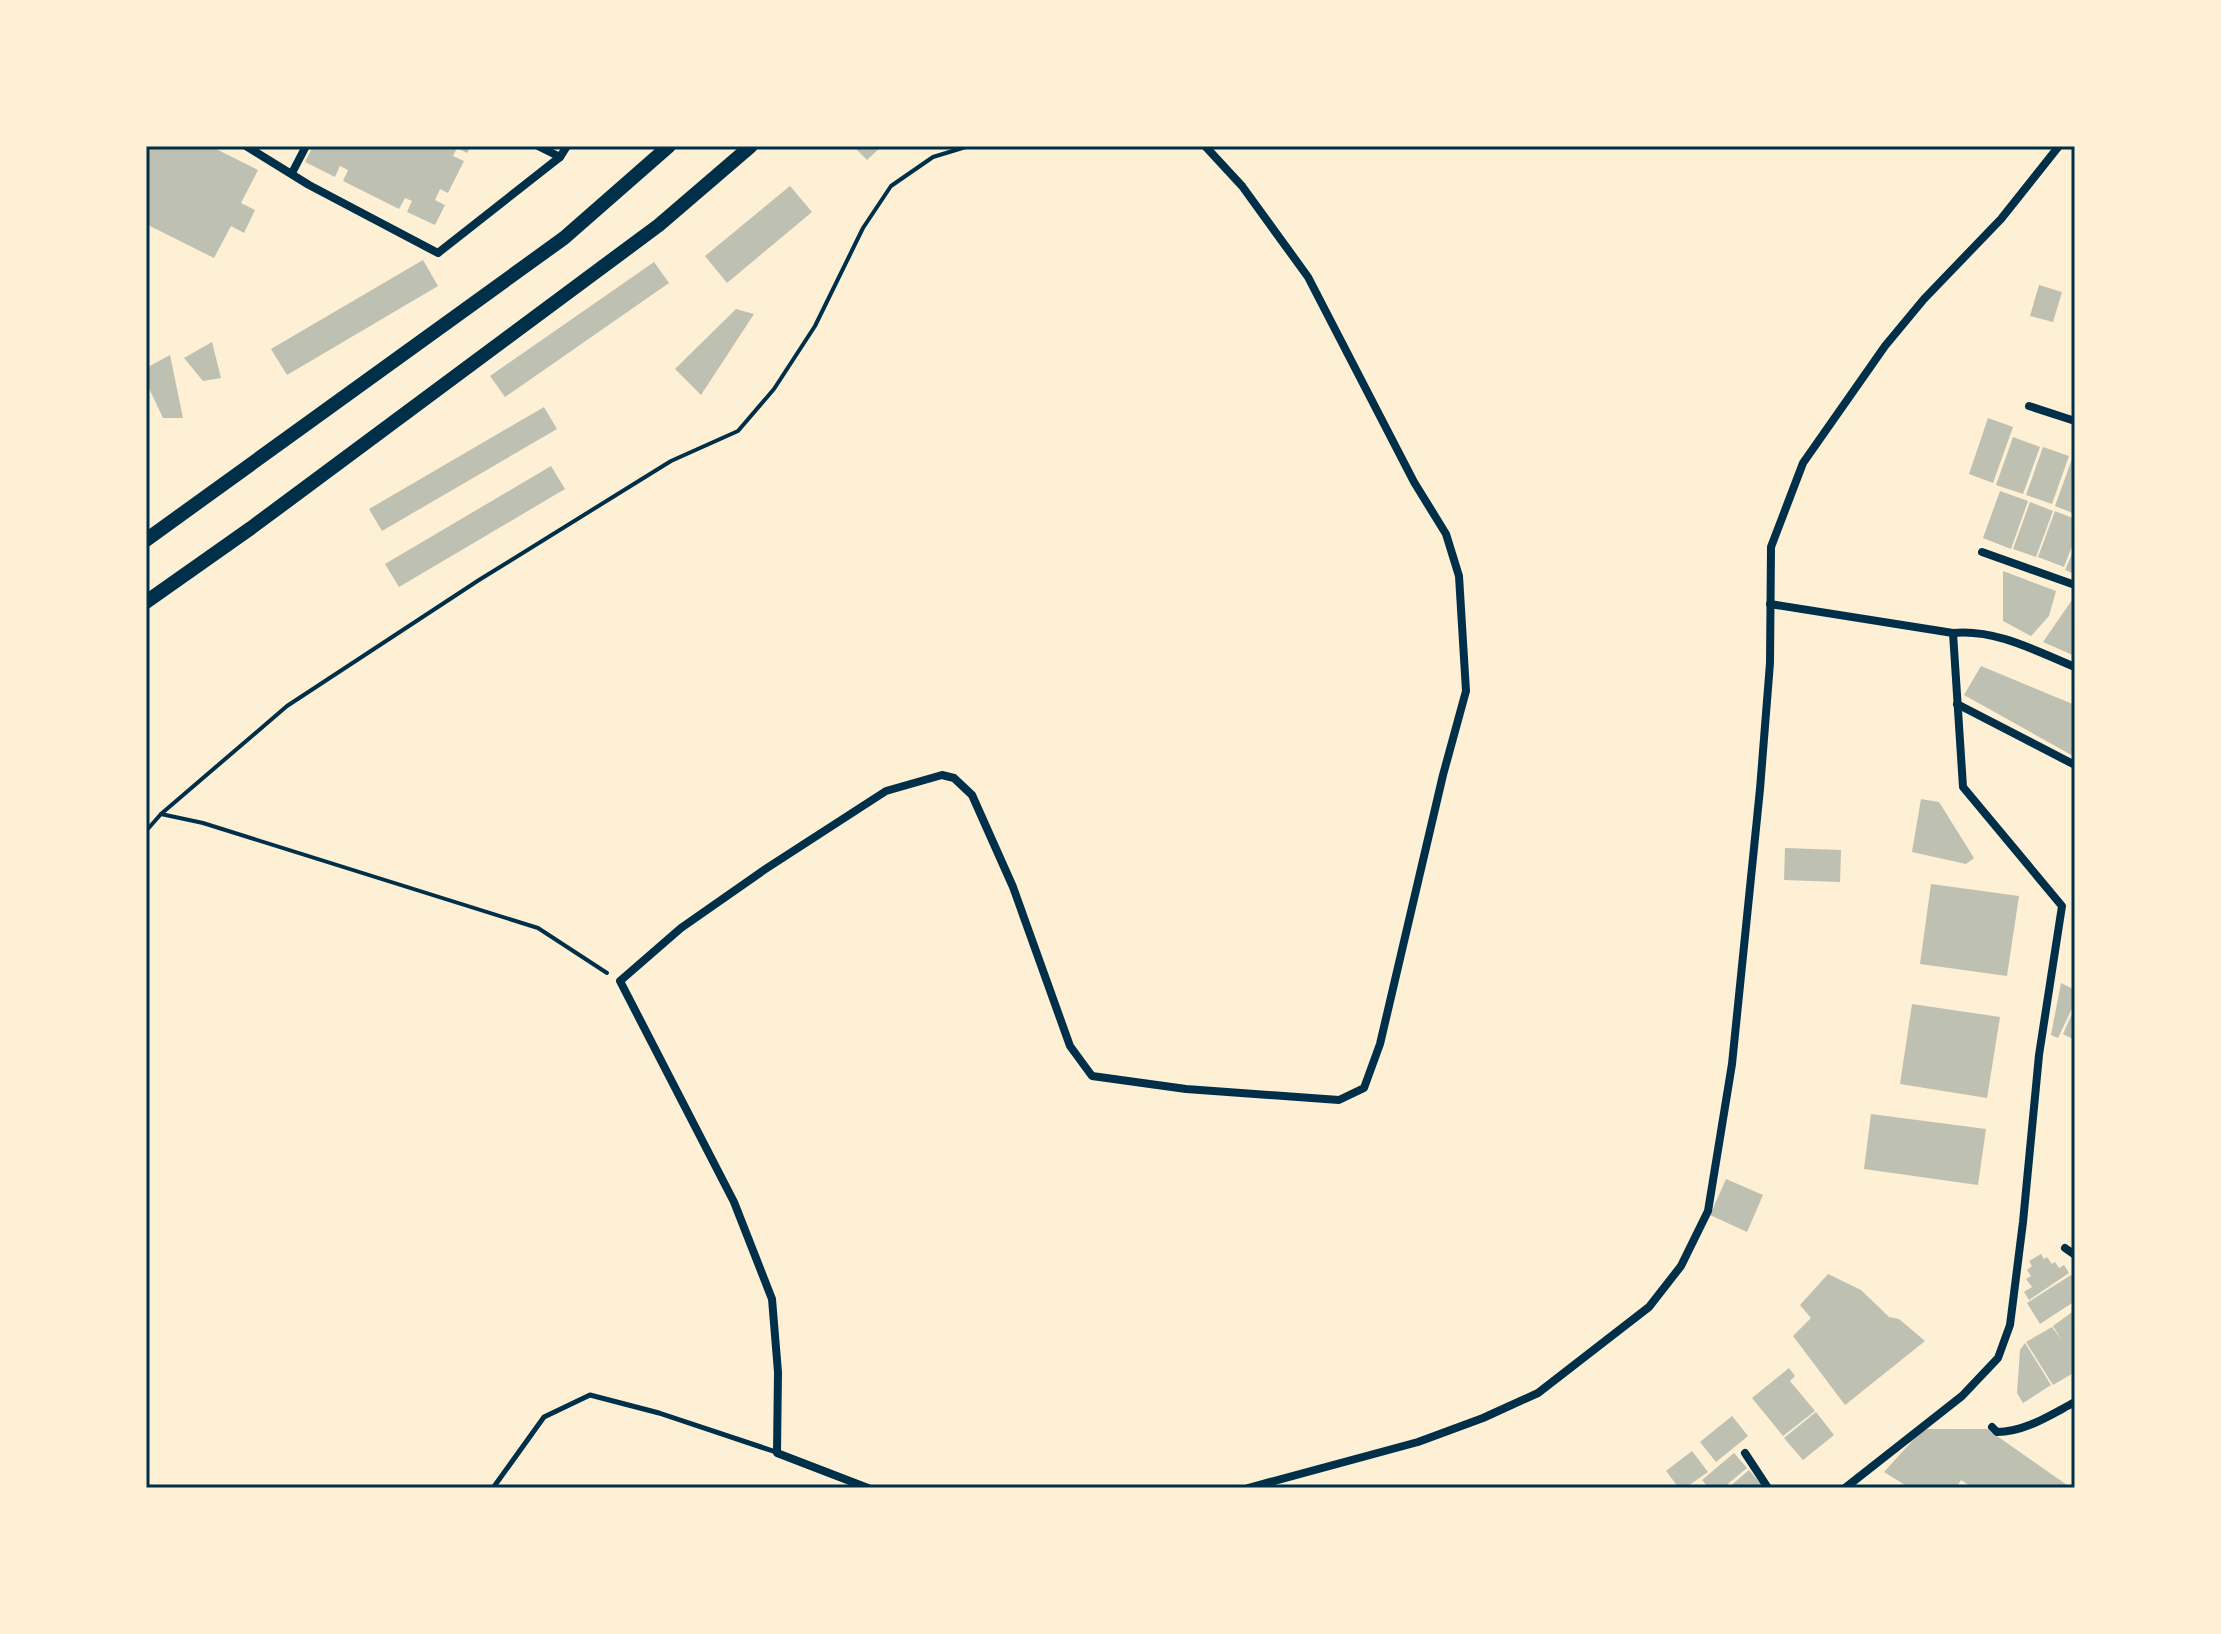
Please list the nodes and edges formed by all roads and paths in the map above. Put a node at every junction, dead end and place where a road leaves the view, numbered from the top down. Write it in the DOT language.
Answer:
graph roads {
  1 [pos="246,146"];
  2 [pos="306,146"];
  3 [pos="538,146"];
  4 [pos="567,146"];
  5 [pos="669,146"];
  6 [pos="751,146"];
  7 [pos="969,146"];
  8 [pos="1205,146"];
  9 [pos="2059,146"];
  10 [pos="560,157"];
  11 [pos="292,173"];
  12 [pos="2029,406"];
  13 [pos="2075,421"];
  14 [pos="146,540"];
  15 [pos="1982,552"];
  16 [pos="2075,585"];
  17 [pos="146,602"];
  18 [pos="1770,604"];
  19 [pos="1953,633"];
  20 [pos="2075,667"];
  21 [pos="1957,704"];
  22 [pos="2075,765"];
  23 [pos="161,814"];
  24 [pos="146,831"];
  25 [pos="620,981"];
  26 [pos="2065,1248"];
  27 [pos="2075,1255"];
  28 [pos="2075,1402"];
  29 [pos="1992,1427"];
  30 [pos="777,1453"];
  31 [pos="1745,1453"];
  32 [pos="493,1488"];
  33 [pos="868,1488"];
  34 [pos="1248,1488"];
  35 [pos="1768,1488"];
  36 [pos="1845,1488"];
  1 -- 11 [label="street"];
  2 -- 11 [label="street"];
  3 -- 10 [label="street"];
  4 -- 10 [label="street"];
  5 -- 14 [label="street"];
  6 -- 17 [label="street"];
  7 -- 23 [label="path"];
  8 -- 25 [label="street"];
  9 -- 18 [label="street"];
  10 -- 11 [label="street"];
  12 -- 13 [label="street"];
  15 -- 16 [label="street"];
  18 -- 19 [label="street"];
  18 -- 34 [label="street"];
  19 -- 20 [label="street"];
  19 -- 21 [label="street"];
  21 -- 22 [label="street"];
  21 -- 36 [label="street"];
  23 -- 24 [label="path"];
  23 -- 25 [label="path"];
  25 -- 30 [label="street"];
  26 -- 27 [label="street"];
  28 -- 29 [label="street"];
  30 -- 32 [label="lane"];
  30 -- 33 [label="street"];
  31 -- 35 [label="street"];
}
